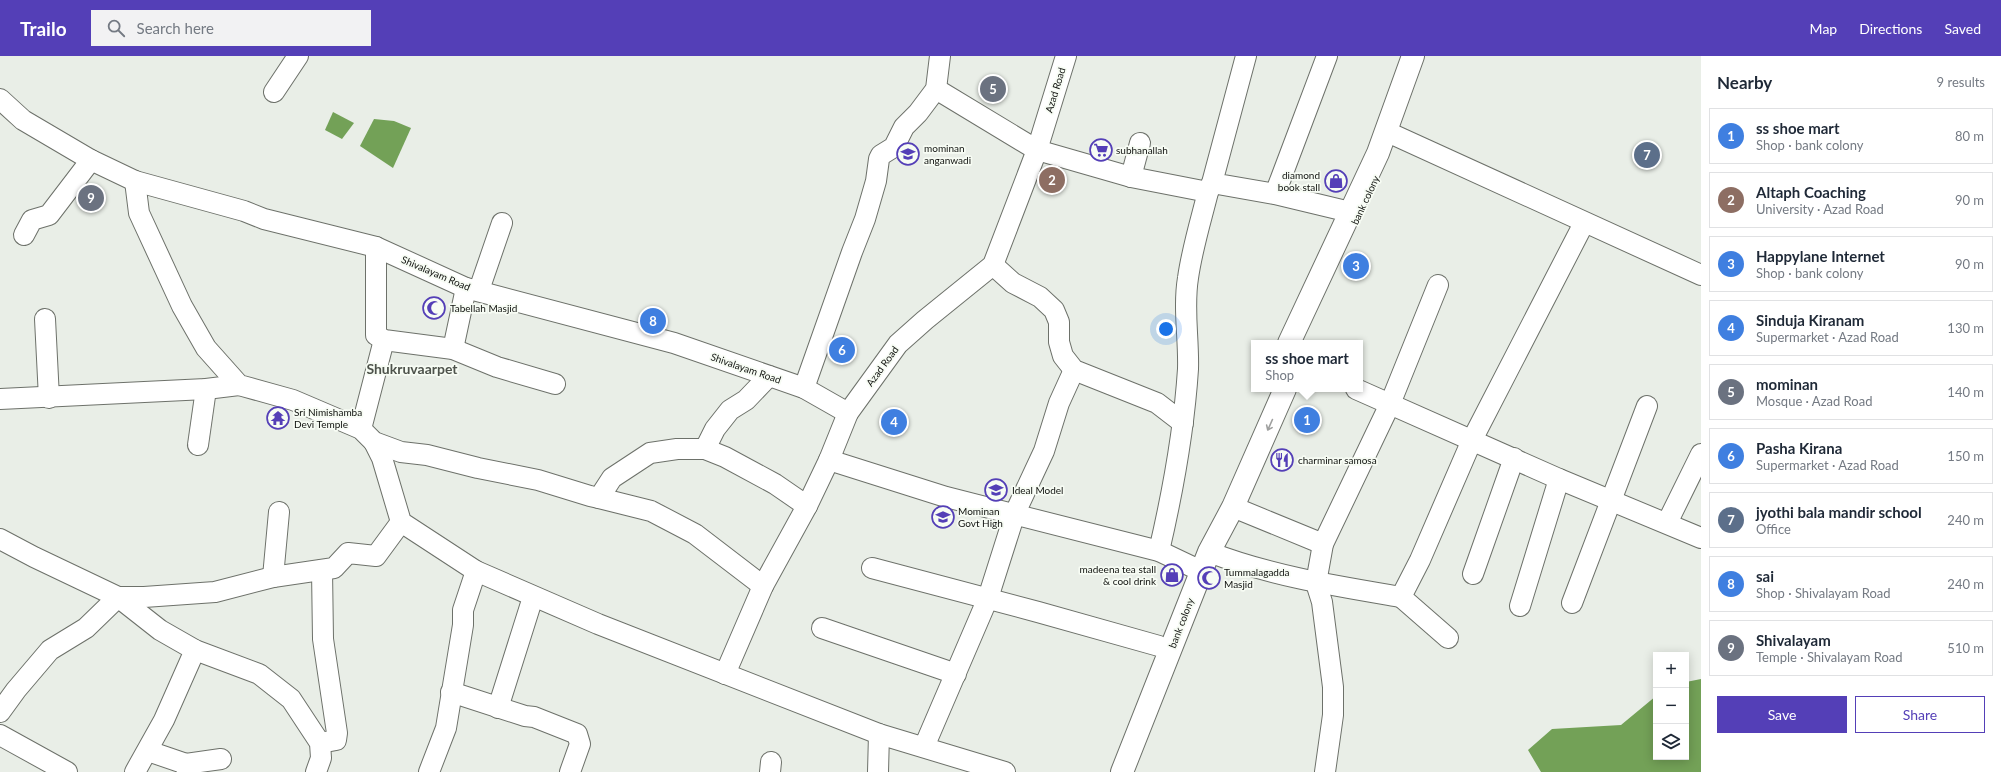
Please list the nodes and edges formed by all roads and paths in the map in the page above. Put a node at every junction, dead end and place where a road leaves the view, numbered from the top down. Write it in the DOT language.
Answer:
graph roads {
  1 [pos="298,56"];
  2 [pos="940,56"];
  3 [pos="1066,56"];
  4 [pos="1246,56"];
  5 [pos="1327,56"];
  6 [pos="1413,56"];
  7 [pos="1421,56"];
  8 [pos="936,89"];
  9 [pos="274,92"];
  10 [pos="0,99"];
  11 [pos="0,120"];
  12 [pos="23,120"];
  13 [pos="1394,135"];
  14 [pos="1140,143"];
  15 [pos="1037,150"];
  16 [pos="91,160"];
  17 [pos="1130,177"];
  18 [pos="135,181"];
  19 [pos="1210,188"];
  20 [pos="1275,194"];
  21 [pos="1350,212"];
  22 [pos="502,223"];
  23 [pos="1584,223"];
  24 [pos="24,235"];
  25 [pos="376,247"];
  26 [pos="993,265"];
  27 [pos="1701,275"];
  28 [pos="1438,285"];
  29 [pos="473,289"];
  30 [pos="45,319"];
  31 [pos="384,340"];
  32 [pos="1290,340"];
  33 [pos="1306,340"];
  34 [pos="454,349"];
  35 [pos="1074,370"];
  36 [pos="769,376"];
  37 [pos="555,384"];
  38 [pos="239,385"];
  39 [pos="804,388"];
  40 [pos="206,389"];
  41 [pos="1268,392"];
  42 [pos="1284,392"];
  43 [pos="1363,392"];
  44 [pos="49,398"];
  45 [pos="0,399"];
  46 [pos="1390,404"];
  47 [pos="1647,406"];
  48 [pos="848,413"];
  49 [pos="1183,423"];
  50 [pos="368,436"];
  51 [pos="1472,440"];
  52 [pos="198,445"];
  53 [pos="705,449"];
  54 [pos="1701,454"];
  55 [pos="1514,458"];
  56 [pos="829,460"];
  57 [pos="1559,479"];
  58 [pos="599,498"];
  59 [pos="1611,501"];
  60 [pos="806,506"];
  61 [pos="1233,507"];
  62 [pos="278,512"];
  63 [pos="1015,513"];
  64 [pos="400,522"];
  65 [pos="1667,523"];
  66 [pos="1701,538"];
  67 [pos="0,539"];
  68 [pos="1323,544"];
  69 [pos="1159,552"];
  70 [pos="1201,563"];
  71 [pos="872,568"];
  72 [pos="322,570"];
  73 [pos="476,571"];
  74 [pos="1473,574"];
  75 [pos="273,576"];
  76 [pos="1316,583"];
  77 [pos="763,586"];
  78 [pos="118,597"];
  79 [pos="533,597"];
  80 [pos="1401,597"];
  81 [pos="988,598"];
  82 [pos="1572,604"];
  83 [pos="1520,606"];
  84 [pos="822,628"];
  85 [pos="1448,638"];
  86 [pos="1159,646"];
  87 [pos="195,650"];
  88 [pos="724,674"];
  89 [pos="956,674"];
  90 [pos="451,692"];
  91 [pos="498,708"];
  92 [pos="0,712"];
  93 [pos="879,734"];
  94 [pos="0,735"];
  95 [pos="320,742"];
  96 [pos="924,746"];
  97 [pos="148,751"];
  98 [pos="222,759"];
  99 [pos="186,768"];
  100 [pos="976,768"];
  101 [pos="67,772"];
  102 [pos="135,772"];
  103 [pos="316,772"];
  104 [pos="429,772"];
  105 [pos="570,772"];
  106 [pos="878,772"];
  107 [pos="1005,772"];
  108 [pos="1108,772"];
  109 [pos="1122,772"];
  110 [pos="1325,772"];
  1 -- 9 [label="street"];
  2 -- 8 [label="street"];
  3 -- 15 [label="street, Azad Road"];
  4 -- 19 [label="street"];
  5 -- 20 [label="street"];
  6 -- 21 [label="main road"];
  7 -- 13 [label="main road, bank colony"];
  8 -- 15 [label="street"];
  8 -- 39 [label="street"];
  10 -- 12 [label="street, Shivalayam Road"];
  11 -- 12 [label="street"];
  12 -- 16 [label="street, Shivalayam Road"];
  13 -- 23 [label="street"];
  13 -- 33 [label="main road, bank colony"];
  14 -- 17 [label="street"];
  15 -- 17 [label="street"];
  15 -- 26 [label="street, Azad Road"];
  16 -- 18 [label="street, Shivalayam Road"];
  16 -- 24 [label="street"];
  17 -- 19 [label="street"];
  18 -- 25 [label="street, Shivalayam Road"];
  18 -- 38 [label="street"];
  19 -- 20 [label="street"];
  19 -- 49 [label="street"];
  20 -- 21 [label="street"];
  21 -- 32 [label="main road"];
  22 -- 29 [label="street"];
  23 -- 27 [label="street"];
  23 -- 51 [label="street"];
  25 -- 29 [label="street, Shivalayam Road"];
  25 -- 31 [label="street"];
  26 -- 35 [label="street"];
  26 -- 48 [label="street, Azad Road"];
  28 -- 46 [label="street"];
  29 -- 34 [label="street"];
  29 -- 36 [label="street, Shivalayam Road"];
  30 -- 44 [label="street"];
  31 -- 34 [label="street"];
  31 -- 50 [label="street"];
  34 -- 37 [label="street"];
  35 -- 49 [label="street"];
  35 -- 63 [label="street"];
  36 -- 39 [label="street, Shivalayam Road"];
  36 -- 53 [label="street"];
  38 -- 40 [label="street"];
  38 -- 50 [label="street"];
  39 -- 48 [label="street, Shivalayam Road"];
  40 -- 44 [label="street"];
  40 -- 52 [label="street"];
  41 -- 70 [label="main road"];
  42 -- 61 [label="main road, bank colony, one-way"];
  43 -- 46 [label="street"];
  44 -- 45 [label="street"];
  46 -- 51 [label="street"];
  46 -- 68 [label="street"];
  47 -- 59 [label="street"];
  48 -- 56 [label="street, Azad Road"];
  49 -- 69 [label="street"];
  50 -- 58 [label="street"];
  50 -- 64 [label="street"];
  51 -- 55 [label="street"];
  51 -- 80 [label="street"];
  53 -- 58 [label="street"];
  53 -- 60 [label="street"];
  54 -- 65 [label="street"];
  55 -- 57 [label="street"];
  55 -- 74 [label="street"];
  56 -- 60 [label="street, Azad Road"];
  56 -- 63 [label="street"];
  57 -- 59 [label="street"];
  57 -- 83 [label="street"];
  58 -- 77 [label="street"];
  59 -- 65 [label="street"];
  59 -- 82 [label="street"];
  60 -- 77 [label="street, Azad Road"];
  61 -- 68 [label="street"];
  61 -- 70 [label="main road, bank colony"];
  62 -- 75 [label="street"];
  63 -- 69 [label="street"];
  63 -- 81 [label="street"];
  64 -- 72 [label="street"];
  64 -- 73 [label="street"];
  65 -- 66 [label="street"];
  67 -- 78 [label="street"];
  68 -- 76 [label="street"];
  69 -- 70 [label="street"];
  70 -- 76 [label="street"];
  70 -- 86 [label="main road"];
  70 -- 109 [label="main road, bank colony"];
  71 -- 81 [label="street"];
  72 -- 75 [label="street"];
  72 -- 95 [label="street"];
  73 -- 79 [label="street"];
  73 -- 90 [label="street"];
  75 -- 78 [label="street"];
  76 -- 80 [label="street"];
  76 -- 110 [label="street"];
  77 -- 88 [label="street, Azad Road"];
  78 -- 87 [label="street"];
  78 -- 92 [label="street"];
  79 -- 88 [label="street"];
  79 -- 91 [label="street"];
  80 -- 85 [label="street"];
  81 -- 86 [label="street"];
  81 -- 89 [label="street"];
  84 -- 89 [label="street"];
  86 -- 108 [label="main road"];
  87 -- 95 [label="street"];
  87 -- 97 [label="street"];
  88 -- 93 [label="street"];
  89 -- 96 [label="street"];
  90 -- 91 [label="street"];
  90 -- 104 [label="street"];
  91 -- 105 [label="street"];
  93 -- 96 [label="street"];
  93 -- 106 [label="street"];
  94 -- 101 [label="street"];
  95 -- 103 [label="street"];
  96 -- 100 [label="street"];
  97 -- 99 [label="street"];
  97 -- 102 [label="street"];
  98 -- 99 [label="street"];
  100 -- 107 [label="street"];
}
